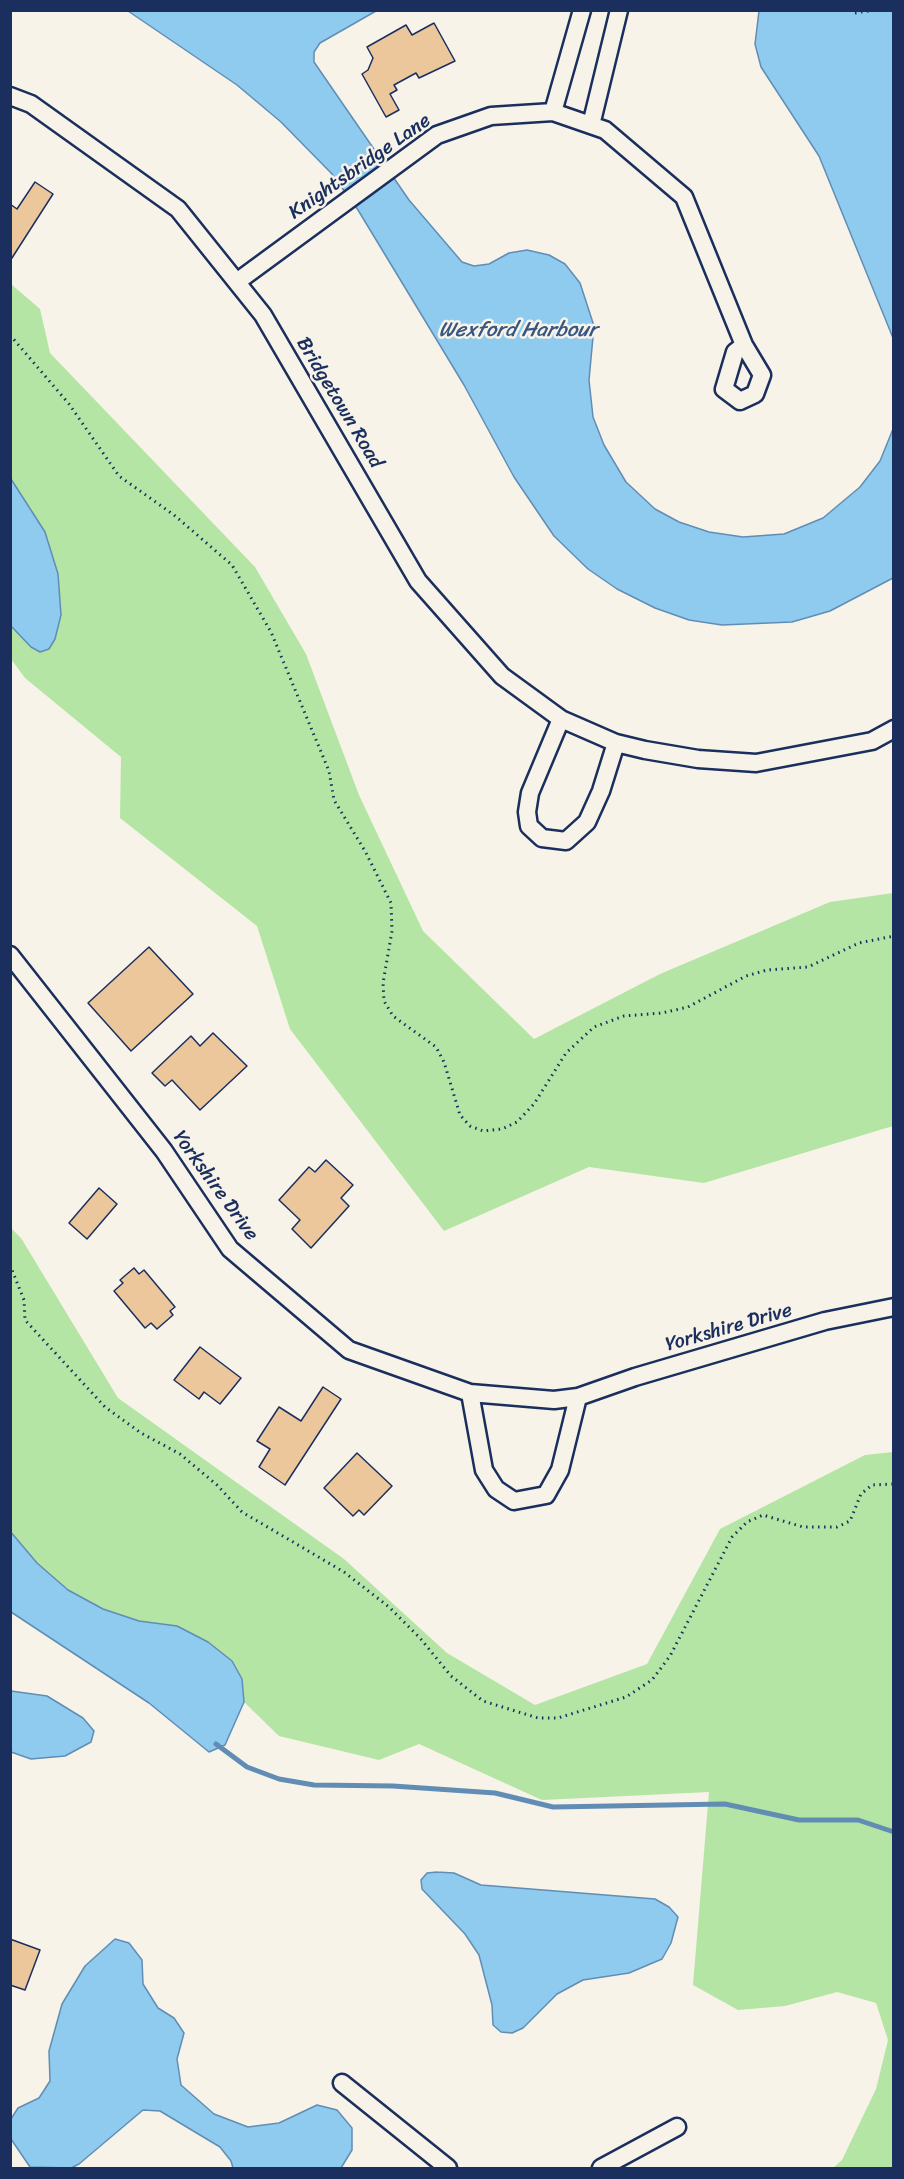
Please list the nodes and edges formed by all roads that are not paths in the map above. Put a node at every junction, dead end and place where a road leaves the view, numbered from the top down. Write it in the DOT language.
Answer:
graph roads {
  1 [pos="582,10"];
  2 [pos="619,10"];
  3 [pos="10,96"];
  4 [pos="553,112"];
  5 [pos="591,125"];
  6 [pos="238,281"];
  7 [pos="744,345"];
  8 [pos="561,719"];
  9 [pos="894,729"];
  10 [pos="616,743"];
  11 [pos="10,955"];
  12 [pos="894,1307"];
  13 [pos="470,1393"];
  14 [pos="578,1396"];
  15 [pos="342,2083"];
  16 [pos="677,2127"];
  17 [pos="448,2169"];
  18 [pos="600,2169"];
  1 -- 4 [label="street"];
  2 -- 5 [label="street"];
  3 -- 6 [label="street, Bridgetown Road"];
  4 -- 5 [label="street, Knightsbridge Lane"];
  4 -- 6 [label="street, Knightsbridge Lane"];
  5 -- 7 [label="street, Knightsbridge Lane"];
  6 -- 8 [label="street, Bridgetown Road"];
  8 -- 10 [label="street, Bridgetown Road"];
  8 -- 10 [label="street"];
  9 -- 10 [label="street, Bridgetown Road"];
  11 -- 13 [label="street, Yorkshire Drive"];
  12 -- 14 [label="street, Yorkshire Drive"];
  13 -- 14 [label="street, Yorkshire Drive"];
  13 -- 14 [label="street"];
  15 -- 17 [label="street"];
  16 -- 18 [label="street"];
}
